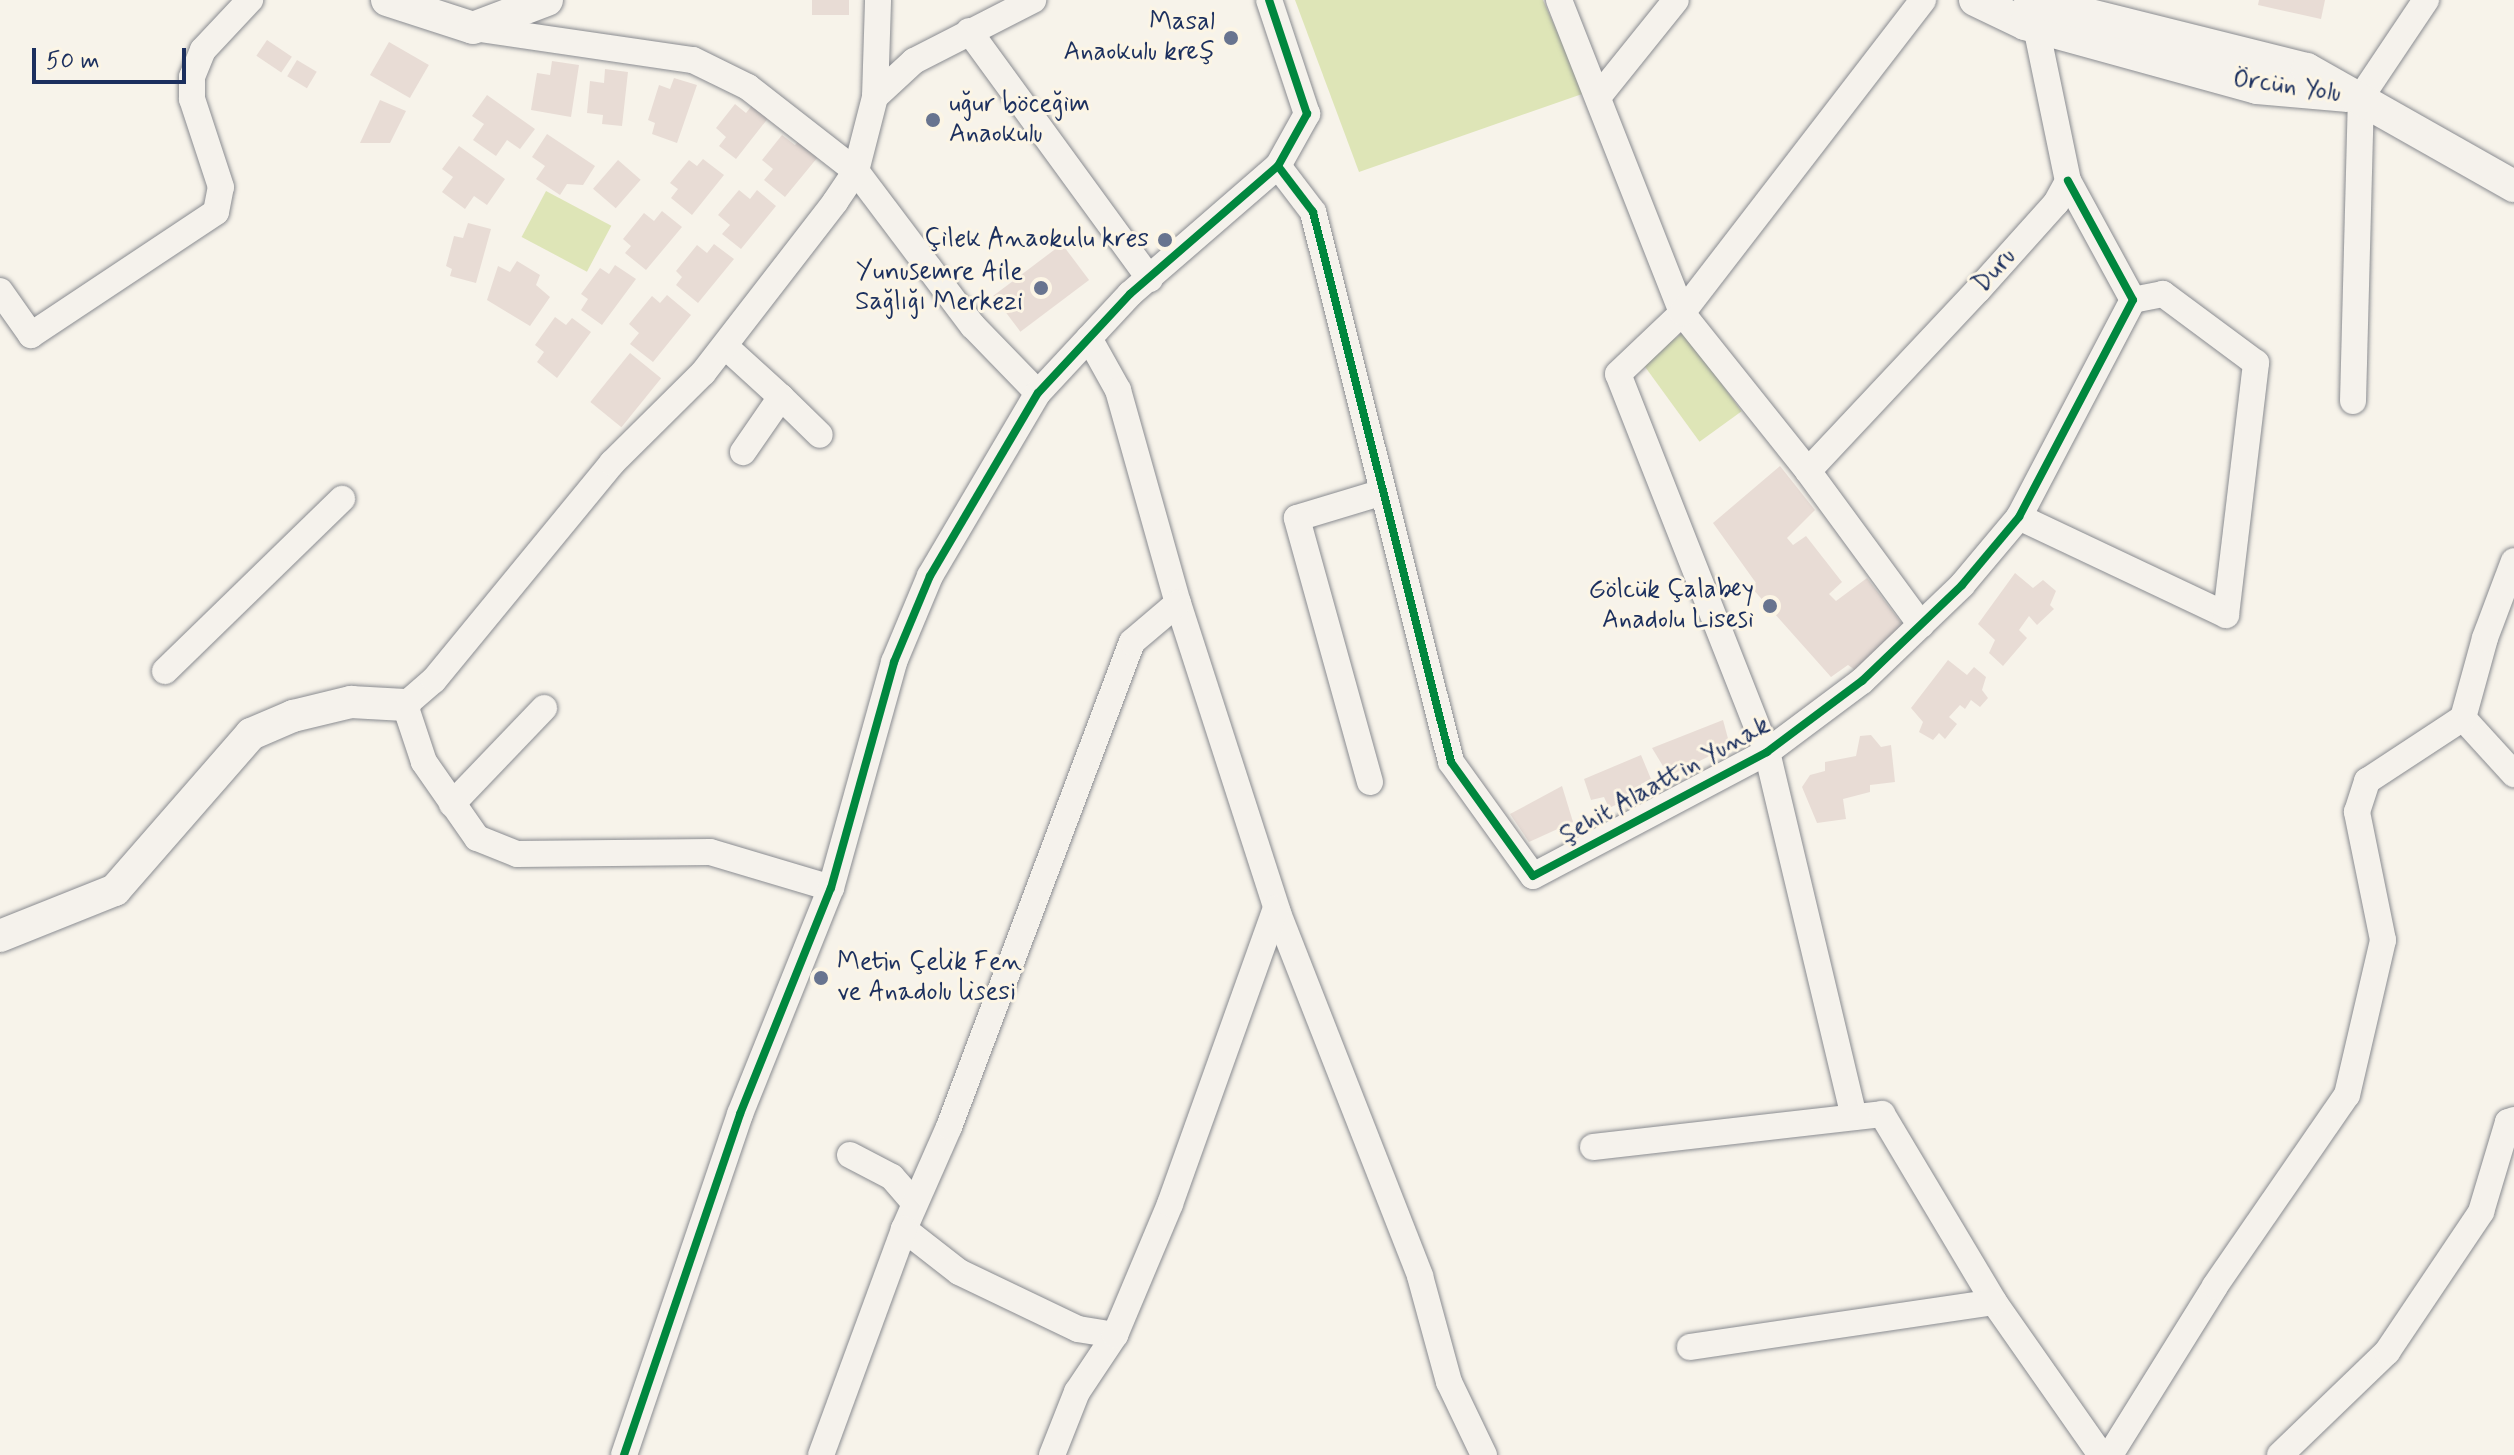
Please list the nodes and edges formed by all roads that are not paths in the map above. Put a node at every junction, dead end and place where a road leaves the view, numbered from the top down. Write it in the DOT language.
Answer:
graph roads {
  1 [pos="250,0"];
  2 [pos="387,0"];
  3 [pos="547,0"];
  4 [pos="878,0"];
  5 [pos="1033,0"];
  6 [pos="1269,0"];
  7 [pos="1559,0"];
  8 [pos="1676,0"];
  9 [pos="1923,0"];
  10 [pos="1975,0"];
  11 [pos="2426,0"];
  12 [pos="2033,14"];
  13 [pos="473,28"];
  14 [pos="969,31"];
  15 [pos="875,97"];
  16 [pos="1598,97"];
  17 [pos="2361,97"];
  18 [pos="1278,166"];
  19 [pos="856,171"];
  20 [pos="2068,181"];
  21 [pos="2514,186"];
  22 [pos="1150,279"];
  23 [pos="1,296"];
  24 [pos="2133,300"];
  25 [pos="1682,313"];
  26 [pos="1089,338"];
  27 [pos="726,347"];
  28 [pos="1038,393"];
  29 [pos="781,397"];
  30 [pos="2353,401"];
  31 [pos="820,435"];
  32 [pos="743,452"];
  33 [pos="1808,471"];
  34 [pos="1383,492"];
  35 [pos="342,499"];
  36 [pos="2019,517"];
  37 [pos="2514,561"];
  38 [pos="1178,603"];
  39 [pos="1921,625"];
  40 [pos="165,671"];
  41 [pos="405,705"];
  42 [pos="544,708"];
  43 [pos="2463,718"];
  44 [pos="1767,752"];
  45 [pos="2514,774"];
  46 [pos="1370,782"];
  47 [pos="452,804"];
  48 [pos="831,888"];
  49 [pos="1276,908"];
  50 [pos="0,936"];
  51 [pos="1854,1117"];
  52 [pos="2514,1120"];
  53 [pos="1593,1147"];
  54 [pos="850,1155"];
  55 [pos="913,1201"];
  56 [pos="904,1229"];
  57 [pos="1994,1302"];
  58 [pos="1115,1335"];
  59 [pos="1690,1347"];
  60 [pos="624,1455"];
  61 [pos="821,1455"];
  62 [pos="1052,1455"];
  63 [pos="1484,1455"];
  64 [pos="2101,1455"];
  65 [pos="2110,1455"];
  66 [pos="2280,1455"];
  1 -- 23 [label="street"];
  2 -- 13 [label="main road"];
  3 -- 13 [label="main road"];
  4 -- 15 [label="street"];
  5 -- 14 [label="street"];
  6 -- 18 [label="street"];
  7 -- 16 [label="street"];
  8 -- 16 [label="street"];
  9 -- 25 [label="street"];
  10 -- 12 [label="main road, Örcün Yolu"];
  11 -- 17 [label="street"];
  12 -- 17 [label="main road, Örcün Yolu"];
  12 -- 20 [label="street"];
  13 -- 19 [label="street"];
  14 -- 15 [label="street"];
  14 -- 22 [label="street"];
  15 -- 19 [label="street"];
  16 -- 25 [label="street"];
  17 -- 21 [label="main road, Örcün Yolu"];
  17 -- 30 [label="street"];
  18 -- 22 [label="street"];
  18 -- 34 [label="street"];
  19 -- 27 [label="street"];
  19 -- 28 [label="street"];
  20 -- 24 [label="street"];
  20 -- 33 [label="street, Duru"];
  22 -- 26 [label="street"];
  24 -- 36 [label="street, Şehit Alaattin Yunak"];
  24 -- 36 [label="street"];
  25 -- 33 [label="street"];
  25 -- 44 [label="street"];
  26 -- 28 [label="street"];
  26 -- 38 [label="street"];
  27 -- 29 [label="street"];
  27 -- 41 [label="street"];
  28 -- 48 [label="street"];
  29 -- 31 [label="street"];
  29 -- 32 [label="street"];
  33 -- 39 [label="street"];
  34 -- 44 [label="street, Şehit Alaattin Yunak"];
  34 -- 46 [label="street"];
  35 -- 40 [label="street"];
  36 -- 39 [label="street, Şehit Alaattin Yunak"];
  37 -- 43 [label="street"];
  38 -- 49 [label="street"];
  38 -- 55 [label="street"];
  39 -- 44 [label="street, Şehit Alaattin Yunak"];
  41 -- 47 [label="street"];
  41 -- 50 [label="main road"];
  42 -- 47 [label="street"];
  43 -- 45 [label="street"];
  43 -- 65 [label="street"];
  44 -- 51 [label="street"];
  47 -- 48 [label="street"];
  48 -- 60 [label="street"];
  49 -- 58 [label="street"];
  49 -- 63 [label="street"];
  51 -- 53 [label="street"];
  51 -- 57 [label="street"];
  52 -- 66 [label="street"];
  54 -- 55 [label="street"];
  55 -- 56 [label="street"];
  56 -- 58 [label="street"];
  56 -- 61 [label="street"];
  57 -- 59 [label="street"];
  57 -- 64 [label="street"];
  58 -- 62 [label="street"];
}
